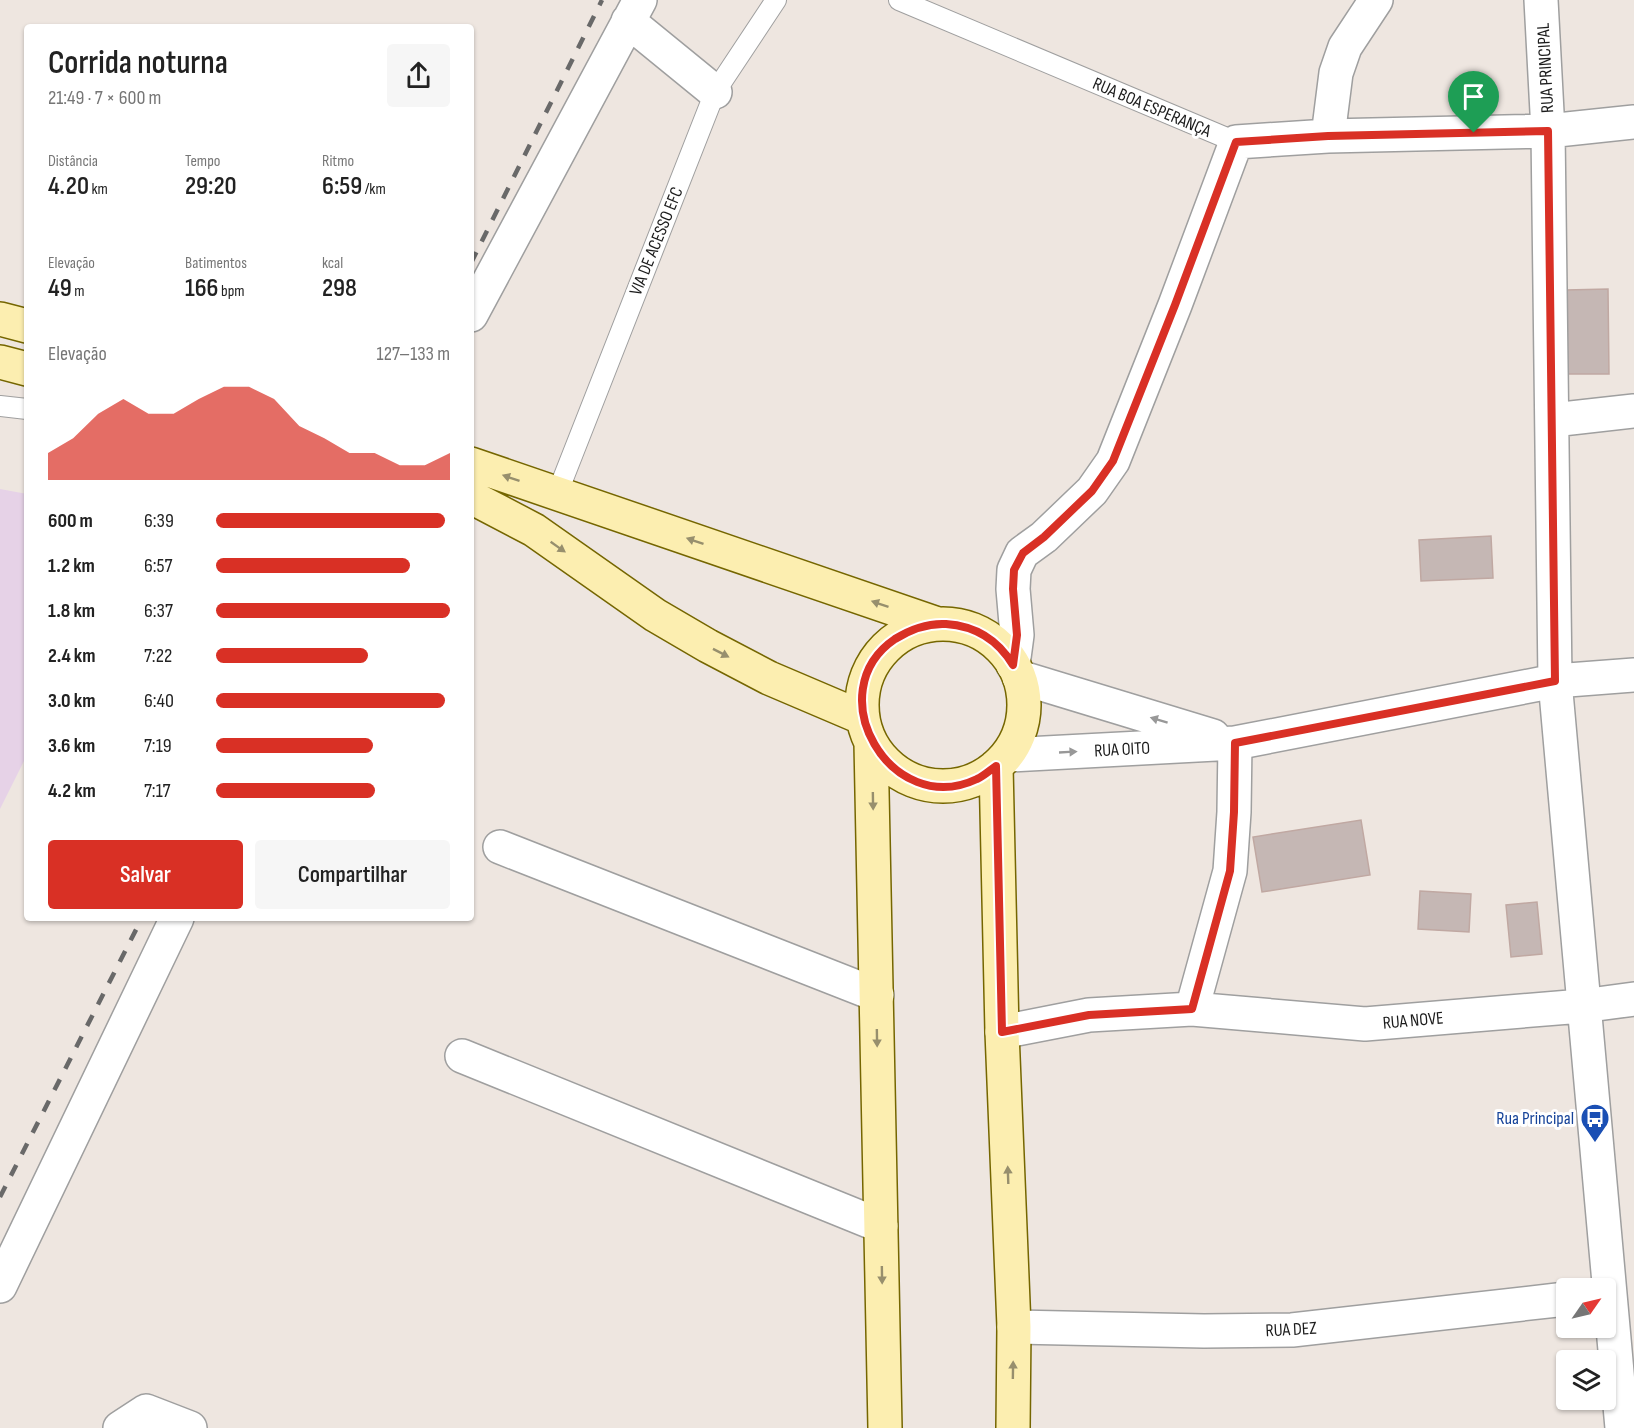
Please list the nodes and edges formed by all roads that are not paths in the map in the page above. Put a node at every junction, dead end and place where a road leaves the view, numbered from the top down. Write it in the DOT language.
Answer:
graph roads {
  1 [pos="776,0"];
  2 [pos="899,0"];
  3 [pos="1376,0"];
  4 [pos="1541,0"];
  5 [pos="634,10"];
  6 [pos="715,92"];
  7 [pos="1634,123"];
  8 [pos="1548,131"];
  9 [pos="1328,136"];
  10 [pos="1236,142"];
  11 [pos="474,309"];
  12 [pos="0,319"];
  13 [pos="24,325"];
  14 [pos="0,362"];
  15 [pos="24,368"];
  16 [pos="0,406"];
  17 [pos="24,409"];
  18 [pos="1634,411"];
  19 [pos="1553,420"];
  20 [pos="474,465"];
  21 [pos="557,494"];
  22 [pos="474,499"];
  23 [pos="935,623"];
  24 [pos="1016,671"];
  25 [pos="1634,675"];
  26 [pos="1555,681"];
  27 [pos="867,730"];
  28 [pos="1235,743"];
  29 [pos="1003,761"];
  30 [pos="500,847"];
  31 [pos="176,921"];
  32 [pos="877,995"];
  33 [pos="1634,999"];
  34 [pos="1582,1006"];
  35 [pos="1192,1009"];
  36 [pos="1002,1032"];
  37 [pos="462,1056"];
  38 [pos="881,1226"];
  39 [pos="1614,1278"];
  40 [pos="0,1286"];
  41 [pos="1616,1293"];
  42 [pos="1556,1300"];
  43 [pos="1014,1327"];
  44 [pos="120,1428"];
  45 [pos="190,1428"];
  46 [pos="885,1428"];
  47 [pos="1013,1428"];
  48 [pos="1622,1428"];
  1 -- 6 [label="lane, VIA DE ACESSO EFC"];
  2 -- 10 [label="lane, RUA BOA ESPERANÇA"];
  3 -- 9 [label="street"];
  4 -- 8 [label="street, RUA PRINCIPAL"];
  5 -- 6 [label="street"];
  5 -- 11 [label="street"];
  6 -- 21 [label="lane, VIA DE ACESSO EFC"];
  7 -- 8 [label="street, RUA BOA ESPERANÇA"];
  8 -- 9 [label="street, RUA BOA ESPERANÇA"];
  8 -- 19 [label="street, RUA PRINCIPAL"];
  9 -- 10 [label="street, RUA BOA ESPERANÇA"];
  10 -- 24 [label="street"];
  12 -- 13 [label="street"];
  14 -- 15 [label="street"];
  16 -- 17 [label="lane"];
  18 -- 19 [label="street"];
  19 -- 26 [label="street, RUA PRINCIPAL"];
  21 -- 20 [label="street, one-way"];
  23 -- 21 [label="street, one-way"];
  22 -- 27 [label="street, one-way"];
  23 -- 24 [label="street"];
  23 -- 27 [label="street"];
  28 -- 24 [label="street, RUA OITO, one-way"];
  24 -- 29 [label="street"];
  25 -- 26 [label="street, RUA OITO"];
  26 -- 28 [label="street, RUA OITO"];
  26 -- 34 [label="street, RUA PRINCIPAL"];
  27 -- 29 [label="street"];
  27 -- 32 [label="street, one-way"];
  29 -- 28 [label="street, RUA OITO, one-way"];
  28 -- 35 [label="street"];
  29 -- 36 [label="street"];
  30 -- 32 [label="street"];
  31 -- 40 [label="street"];
  32 -- 38 [label="street, one-way"];
  33 -- 34 [label="street, RUA NOVE"];
  34 -- 35 [label="street, RUA NOVE"];
  34 -- 39 [label="street, RUA PRINCIPAL"];
  35 -- 36 [label="street, RUA NOVE"];
  43 -- 36 [label="street, one-way"];
  37 -- 38 [label="street"];
  38 -- 46 [label="street, one-way"];
  41 -- 48 [label="street, RUA PRINCIPAL"];
  42 -- 43 [label="street, RUA DEZ"];
  47 -- 43 [label="street, one-way"];
  44 -- 45 [label="street"];
}
